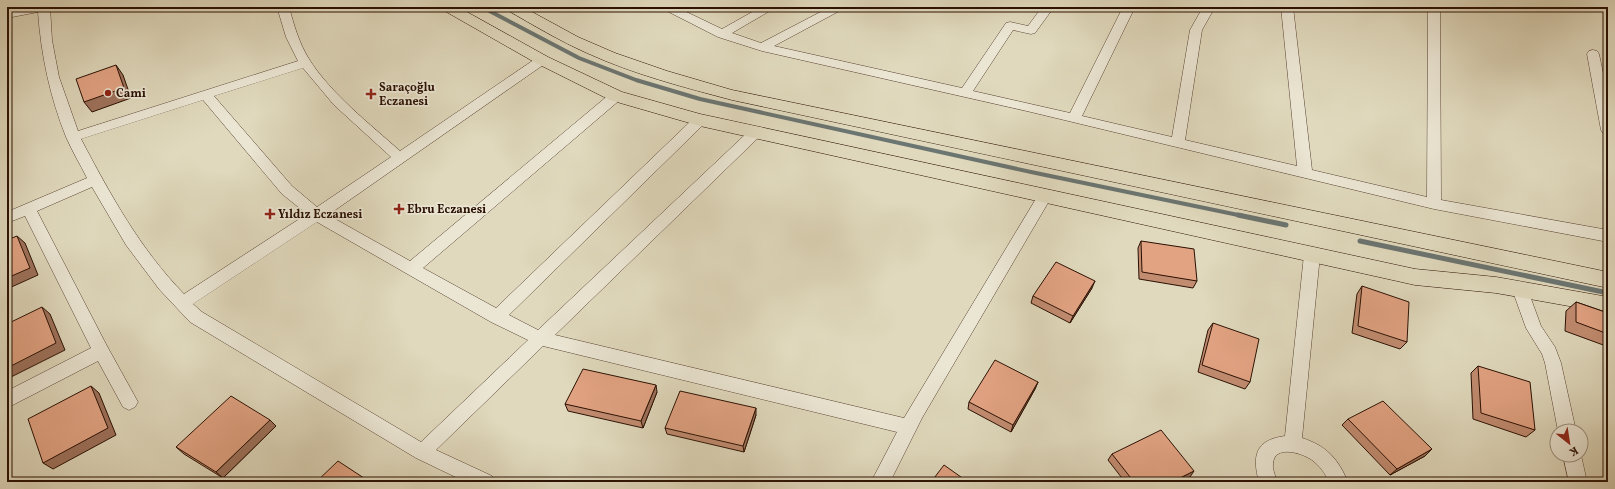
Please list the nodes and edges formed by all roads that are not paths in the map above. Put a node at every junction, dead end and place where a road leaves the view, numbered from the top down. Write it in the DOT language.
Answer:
graph roads {
  1 [pos="43,7"];
  2 [pos="283,7"];
  3 [pos="448,7"];
  4 [pos="512,7"];
  5 [pos="667,7"];
  6 [pos="769,7"];
  7 [pos="839,7"];
  8 [pos="1129,7"];
  9 [pos="1209,7"];
  10 [pos="1287,7"];
  11 [pos="1434,7"];
  12 [pos="1043,8"];
  13 [pos="7,14"];
  14 [pos="722,34"];
  15 [pos="762,47"];
  16 [pos="1593,54"];
  17 [pos="542,60"];
  18 [pos="305,63"];
  19 [pos="965,93"];
  20 [pos="206,95"];
  21 [pos="616,96"];
  22 [pos="1074,119"];
  23 [pos="700,120"];
  24 [pos="1608,130"];
  25 [pos="755,133"];
  26 [pos="73,137"];
  27 [pos="1178,144"];
  28 [pos="400,158"];
  29 [pos="1305,174"];
  30 [pos="95,180"];
  31 [pos="1045,196"];
  32 [pos="1434,204"];
  33 [pos="29,208"];
  34 [pos="317,215"];
  35 [pos="7,218"];
  36 [pos="1608,236"];
  37 [pos="1312,255"];
  38 [pos="412,268"];
  39 [pos="1608,280"];
  40 [pos="1520,289"];
  41 [pos="182,304"];
  42 [pos="1608,305"];
  43 [pos="497,317"];
  44 [pos="541,339"];
  45 [pos="101,352"];
  46 [pos="7,400"];
  47 [pos="129,402"];
  48 [pos="1565,423"];
  49 [pos="909,427"];
  50 [pos="1293,443"];
  51 [pos="422,452"];
  52 [pos="1574,463"];
  53 [pos="485,482"];
  54 [pos="880,482"];
  55 [pos="1268,482"];
  56 [pos="1339,482"];
  57 [pos="1578,482"];
  1 -- 13 [label="street"];
  1 -- 26 [label="street"];
  2 -- 18 [label="street"];
  3 -- 17 [label="main road"];
  4 -- 39 [label="main road"];
  5 -- 14 [label="street"];
  6 -- 14 [label="street"];
  7 -- 15 [label="street"];
  8 -- 22 [label="street"];
  9 -- 27 [label="street"];
  10 -- 29 [label="street"];
  11 -- 32 [label="street"];
  12 -- 19 [label="street"];
  14 -- 15 [label="street"];
  15 -- 19 [label="street"];
  16 -- 24 [label="street"];
  17 -- 21 [label="main road"];
  17 -- 28 [label="street"];
  18 -- 20 [label="street"];
  18 -- 28 [label="street"];
  19 -- 22 [label="street"];
  20 -- 26 [label="street"];
  20 -- 34 [label="street"];
  21 -- 23 [label="main road"];
  21 -- 38 [label="street"];
  22 -- 27 [label="street"];
  23 -- 25 [label="main road"];
  23 -- 43 [label="street"];
  25 -- 31 [label="main road"];
  25 -- 44 [label="street"];
  26 -- 30 [label="street"];
  27 -- 29 [label="street"];
  28 -- 34 [label="street"];
  29 -- 32 [label="street"];
  30 -- 33 [label="street"];
  30 -- 41 [label="street"];
  31 -- 37 [label="main road"];
  31 -- 49 [label="street"];
  32 -- 36 [label="street"];
  33 -- 35 [label="street"];
  33 -- 45 [label="street"];
  34 -- 38 [label="street"];
  34 -- 41 [label="street"];
  37 -- 40 [label="main road"];
  37 -- 50 [label="street"];
  38 -- 43 [label="street"];
  40 -- 42 [label="main road"];
  40 -- 48 [label="street"];
  41 -- 51 [label="street"];
  43 -- 44 [label="street"];
  44 -- 49 [label="street"];
  44 -- 51 [label="street"];
  45 -- 46 [label="street"];
  45 -- 47 [label="street"];
  49 -- 54 [label="street"];
  50 -- 55 [label="street"];
  50 -- 56 [label="street"];
  51 -- 53 [label="street"];
  52 -- 57 [label="street"];
}
